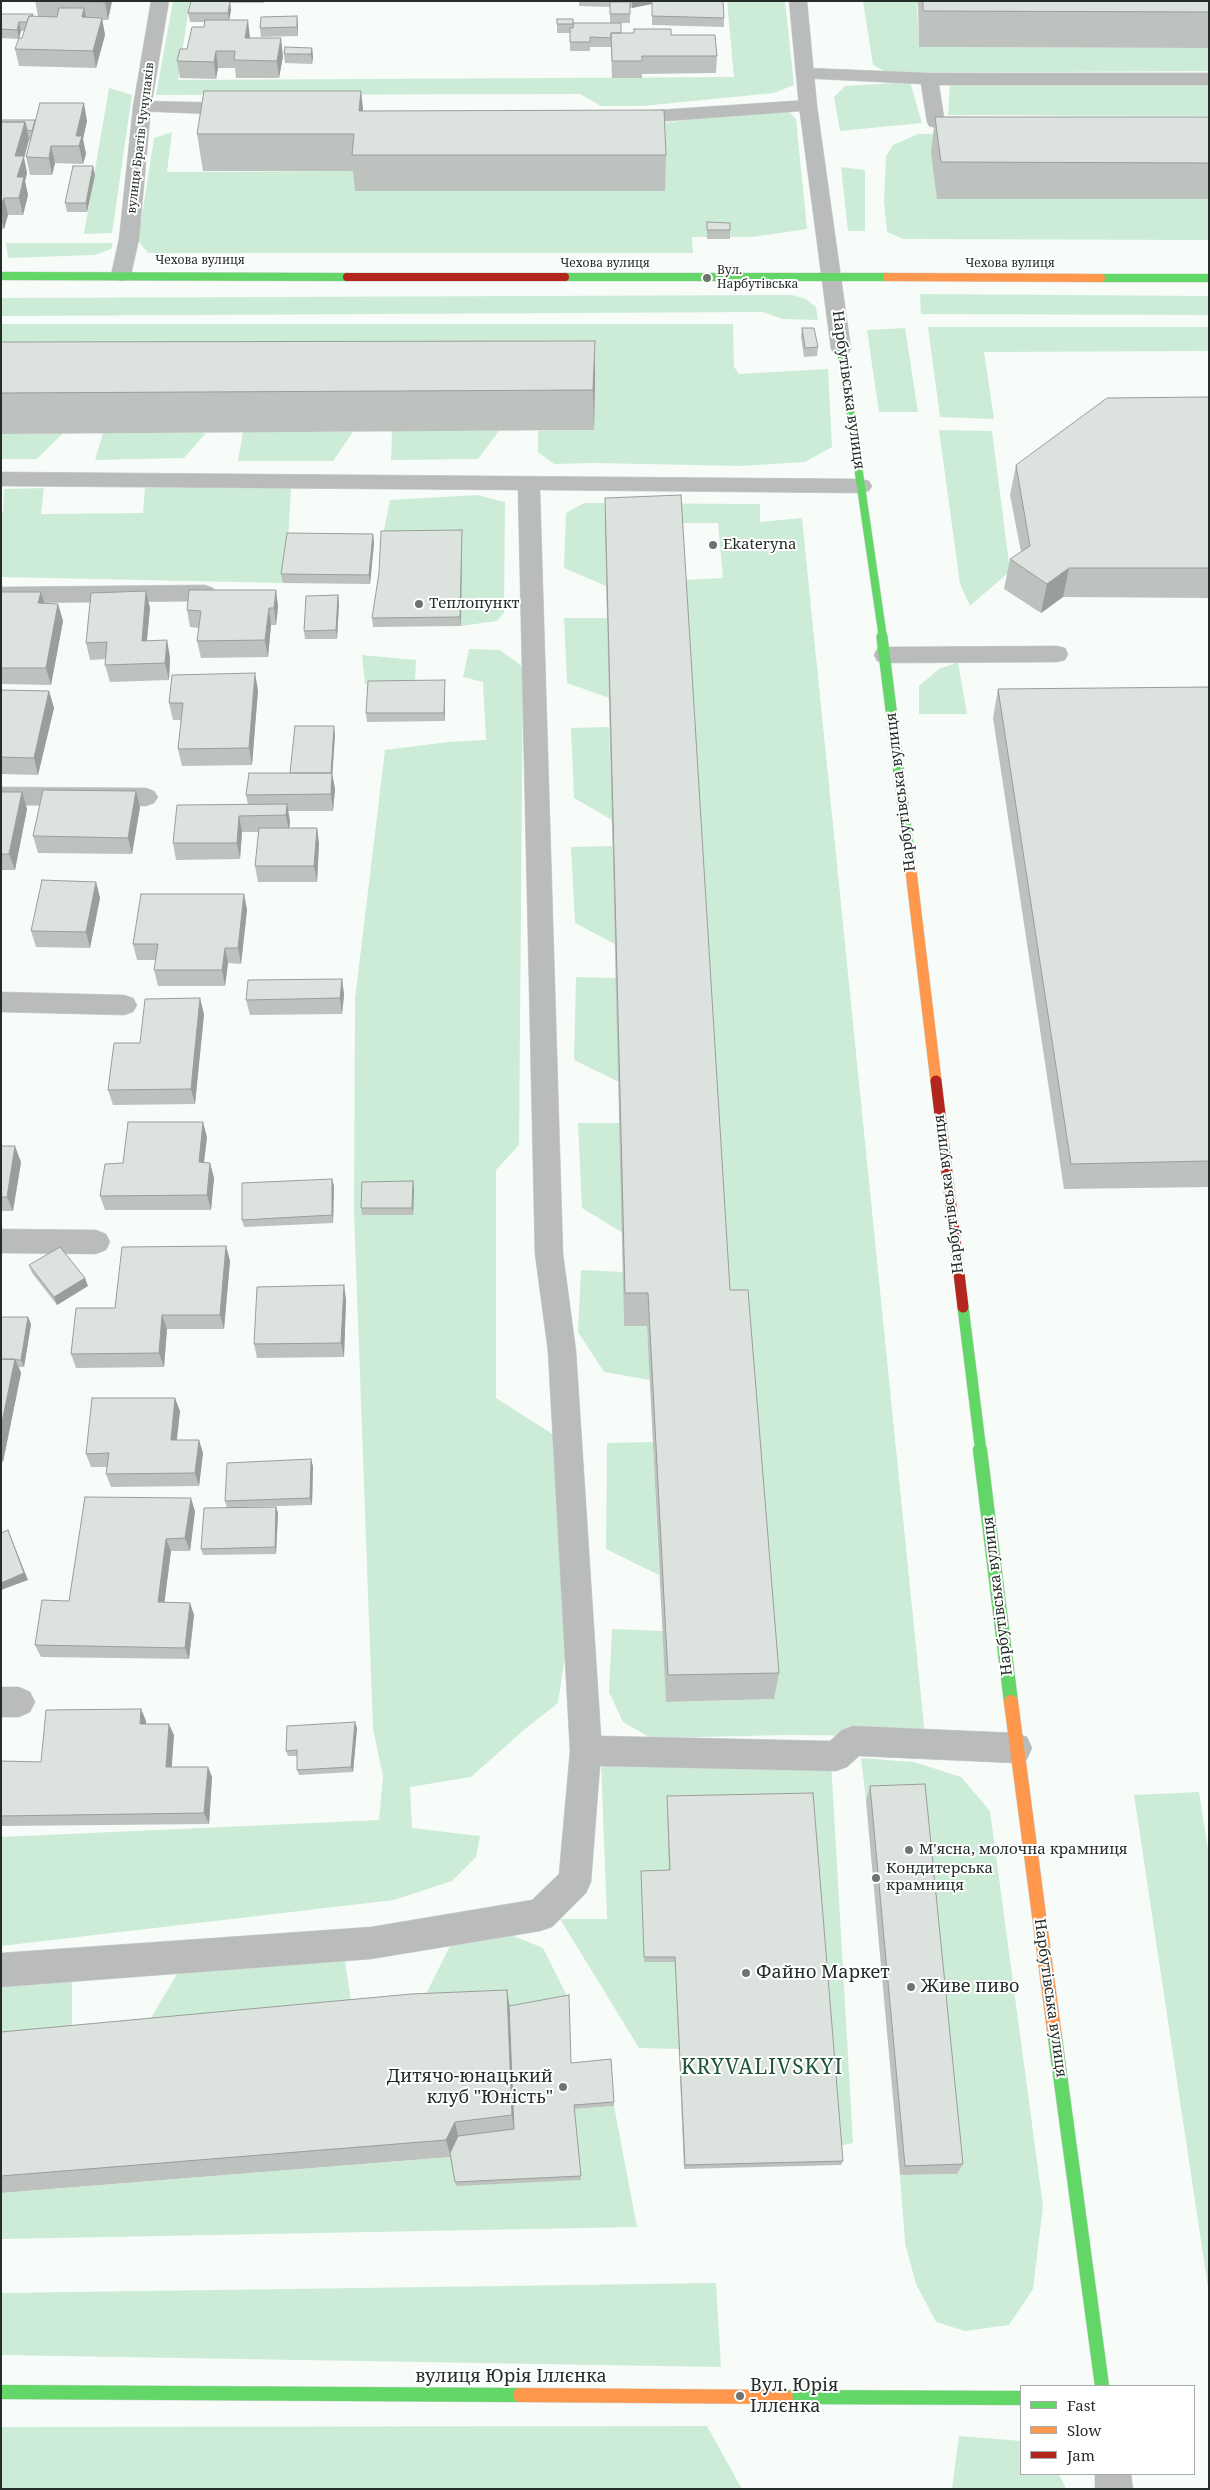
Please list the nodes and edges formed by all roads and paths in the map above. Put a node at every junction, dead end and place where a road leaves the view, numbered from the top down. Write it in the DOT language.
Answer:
graph roads {
  1 [pos="160,1"];
  2 [pos="798,1"];
  3 [pos="806,74"];
  4 [pos="1209,78"];
  5 [pos="928,79"];
  6 [pos="808,106"];
  7 [pos="142,107"];
  8 [pos="251,110"];
  9 [pos="606,117"];
  10 [pos="985,123"];
  11 [pos="120,275"];
  12 [pos="1,276"];
  13 [pos="832,278"];
  14 [pos="1209,278"];
  15 [pos="841,349"];
  16 [pos="1,479"];
  17 [pos="529,485"];
  18 [pos="861,486"];
  19 [pos="204,593"];
  20 [pos="1,595"];
  21 [pos="1057,654"];
  22 [pos="885,655"];
  23 [pos="1,796"];
  24 [pos="146,797"];
  25 [pos="1,1002"];
  26 [pos="124,1005"];
  27 [pos="1,1241"];
  28 [pos="96,1242"];
  29 [pos="1016,1748"];
  30 [pos="586,1751"];
  31 [pos="1,1970"];
  32 [pos="1102,2385"];
  33 [pos="1,2392"];
  34 [pos="1020,2398"];
  35 [pos="1112,2475"];
  36 [pos="1114,2489"];
  1 -- 7 [label="street, вулиця Братів Чучупаків"];
  2 -- 3 [label="street, Нарбутівська вулиця"];
  3 -- 5 [label="street"];
  3 -- 6 [label="street, Нарбутівська вулиця"];
  4 -- 5 [label="street"];
  5 -- 10 [label="street"];
  6 -- 9 [label="street"];
  6 -- 13 [label="street, Нарбутівська вулиця"];
  7 -- 8 [label="street"];
  7 -- 11 [label="street, вулиця Братів Чучупаків"];
  11 -- 12 [label="street, Чехова вулиця"];
  11 -- 13 [label="street, Чехова вулиця"];
  13 -- 14 [label="street, Чехова вулиця"];
  13 -- 15 [label="street, Нарбутівська вулиця"];
  15 -- 18 [label="street, Нарбутівська вулиця"];
  16 -- 17 [label="street"];
  17 -- 18 [label="street"];
  17 -- 30 [label="street"];
  18 -- 22 [label="street, Нарбутівська вулиця"];
  19 -- 20 [label="street"];
  21 -- 22 [label="street"];
  22 -- 29 [label="street, Нарбутівська вулиця"];
  23 -- 24 [label="street"];
  25 -- 26 [label="street"];
  27 -- 28 [label="street"];
  29 -- 30 [label="street"];
  29 -- 32 [label="street, Нарбутівська вулиця"];
  30 -- 31 [label="street"];
  33 -- 34 [label="street, вулиця Юрія Іллєнка"];
  35 -- 36 [label="street"];
}
